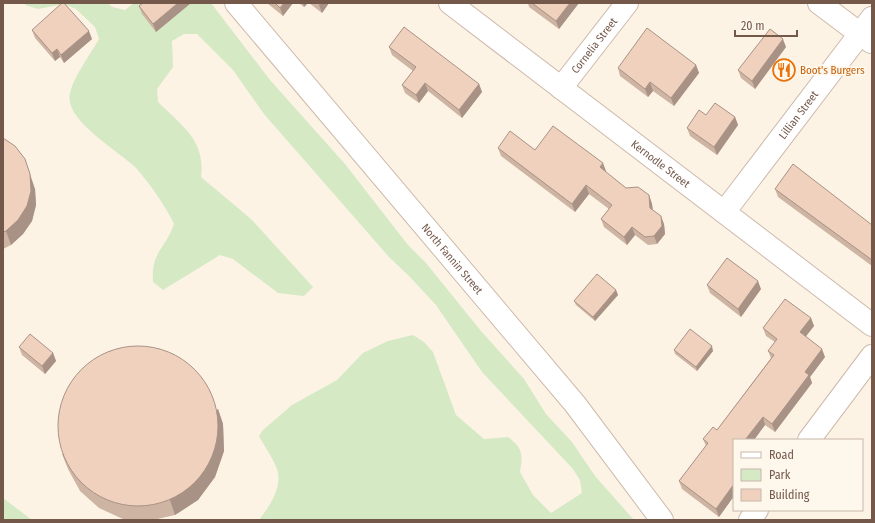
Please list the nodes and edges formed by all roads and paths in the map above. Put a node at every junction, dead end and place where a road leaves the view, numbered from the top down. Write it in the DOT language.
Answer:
graph roads {
  1 [pos="236,3"];
  2 [pos="450,3"];
  3 [pos="627,3"];
  4 [pos="819,3"];
  5 [pos="868,32"];
  6 [pos="561,88"];
  7 [pos="725,211"];
  8 [pos="872,325"];
  9 [pos="872,356"];
  10 [pos="810,439"];
  11 [pos="756,511"];
  12 [pos="662,520"];
  13 [pos="750,520"];
  1 -- 12 [label="street, North Fannin Street"];
  2 -- 6 [label="street, Kernodle Street"];
  3 -- 6 [label="street, Cornelia Street"];
  4 -- 5 [label="street"];
  5 -- 7 [label="street, Lillian Street"];
  6 -- 7 [label="street, Kernodle Street"];
  7 -- 8 [label="street, Kernodle Street"];
  9 -- 10 [label="street"];
  11 -- 13 [label="street"];
}
